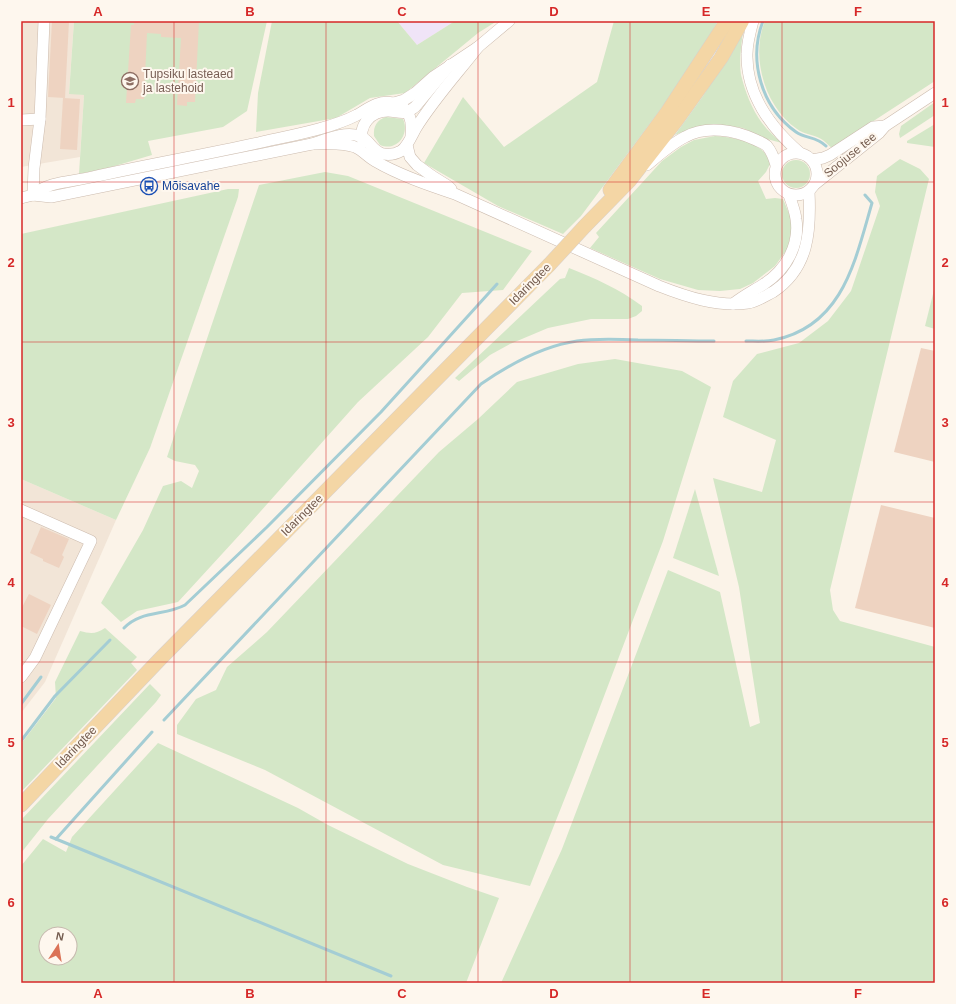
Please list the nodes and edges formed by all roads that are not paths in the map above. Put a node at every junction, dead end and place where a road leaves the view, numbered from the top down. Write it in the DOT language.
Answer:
graph roads {
  1 [pos="44,21"];
  2 [pos="509,21"];
  3 [pos="727,21"];
  4 [pos="742,21"];
  5 [pos="753,21"];
  6 [pos="478,48"];
  7 [pos="450,65"];
  8 [pos="935,93"];
  9 [pos="394,103"];
  10 [pos="408,112"];
  11 [pos="40,119"];
  12 [pos="21,120"];
  13 [pos="885,126"];
  14 [pos="362,137"];
  15 [pos="409,140"];
  16 [pos="312,144"];
  17 [pos="800,153"];
  18 [pos="367,155"];
  19 [pos="812,160"];
  20 [pos="776,165"];
  21 [pos="630,180"];
  22 [pos="812,188"];
  23 [pos="454,194"];
  24 [pos="33,195"];
  25 [pos="789,195"];
  26 [pos="21,198"];
  27 [pos="585,226"];
  28 [pos="733,304"];
  29 [pos="21,510"];
  30 [pos="21,678"];
  31 [pos="21,805"];
  1 -- 11 [label="street"];
  2 -- 6 [label="street"];
  3 -- 27 [label="main road, Idaringtee"];
  4 -- 21 [label="main road, Idaringtee"];
  5 -- 17 [label="street"];
  6 -- 7 [label="street"];
  6 -- 15 [label="street"];
  7 -- 9 [label="street"];
  7 -- 10 [label="street"];
  8 -- 13 [label="street, Soojuse tee"];
  9 -- 10 [label="street"];
  9 -- 24 [label="street"];
  10 -- 14 [label="street"];
  10 -- 15 [label="street"];
  11 -- 12 [label="street"];
  11 -- 24 [label="street"];
  13 -- 19 [label="street, Soojuse tee"];
  13 -- 22 [label="street, Soojuse tee"];
  14 -- 15 [label="street"];
  14 -- 16 [label="street"];
  14 -- 18 [label="street"];
  15 -- 23 [label="street"];
  16 -- 18 [label="street"];
  16 -- 24 [label="street"];
  17 -- 19 [label="street"];
  17 -- 20 [label="street"];
  18 -- 23 [label="street"];
  19 -- 22 [label="street"];
  20 -- 21 [label="street"];
  20 -- 25 [label="street"];
  21 -- 27 [label="main road, Idaringtee"];
  22 -- 25 [label="street"];
  22 -- 28 [label="street"];
  23 -- 28 [label="street"];
  24 -- 26 [label="street"];
  25 -- 28 [label="street"];
  27 -- 31 [label="main road, Idaringtee, bridge"];
  29 -- 30 [label="street"];
}
